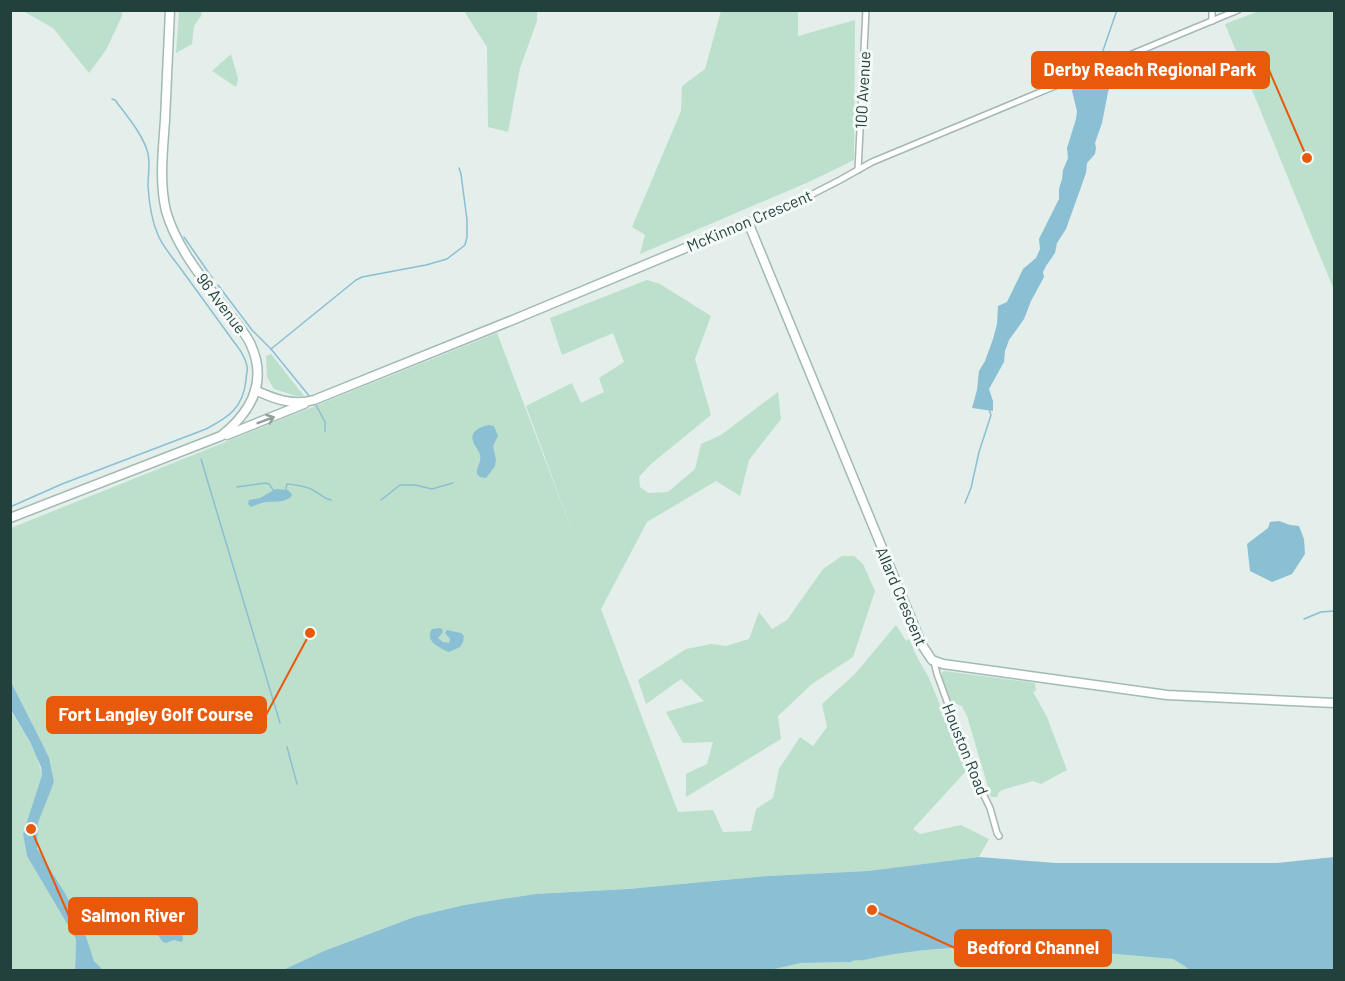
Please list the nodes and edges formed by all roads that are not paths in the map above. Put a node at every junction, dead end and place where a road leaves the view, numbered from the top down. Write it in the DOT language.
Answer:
graph roads {
  1 [pos="170,10"];
  2 [pos="866,10"];
  3 [pos="1212,10"];
  4 [pos="1238,10"];
  5 [pos="1212,21"];
  6 [pos="858,170"];
  7 [pos="748,222"];
  8 [pos="255,390"];
  9 [pos="310,402"];
  10 [pos="221,436"];
  11 [pos="10,518"];
  12 [pos="934,662"];
  13 [pos="1335,703"];
  14 [pos="999,836"];
  1 -- 8 [label="street, 96 Avenue"];
  2 -- 6 [label="street, 100 Avenue"];
  3 -- 5 [label="street"];
  4 -- 5 [label="street, McKinnon Crescent"];
  5 -- 6 [label="street, McKinnon Crescent"];
  6 -- 7 [label="street, McKinnon Crescent"];
  7 -- 9 [label="street, McKinnon Crescent"];
  7 -- 12 [label="street, Allard Crescent"];
  8 -- 9 [label="street, McKinnon Crescent"];
  8 -- 10 [label="street, 96 Avenue"];
  10 -- 9 [label="street, one-way"];
  10 -- 11 [label="street, 96 Avenue"];
  12 -- 13 [label="street, Allard Crescent"];
  12 -- 14 [label="street, Houston Road"];
}
